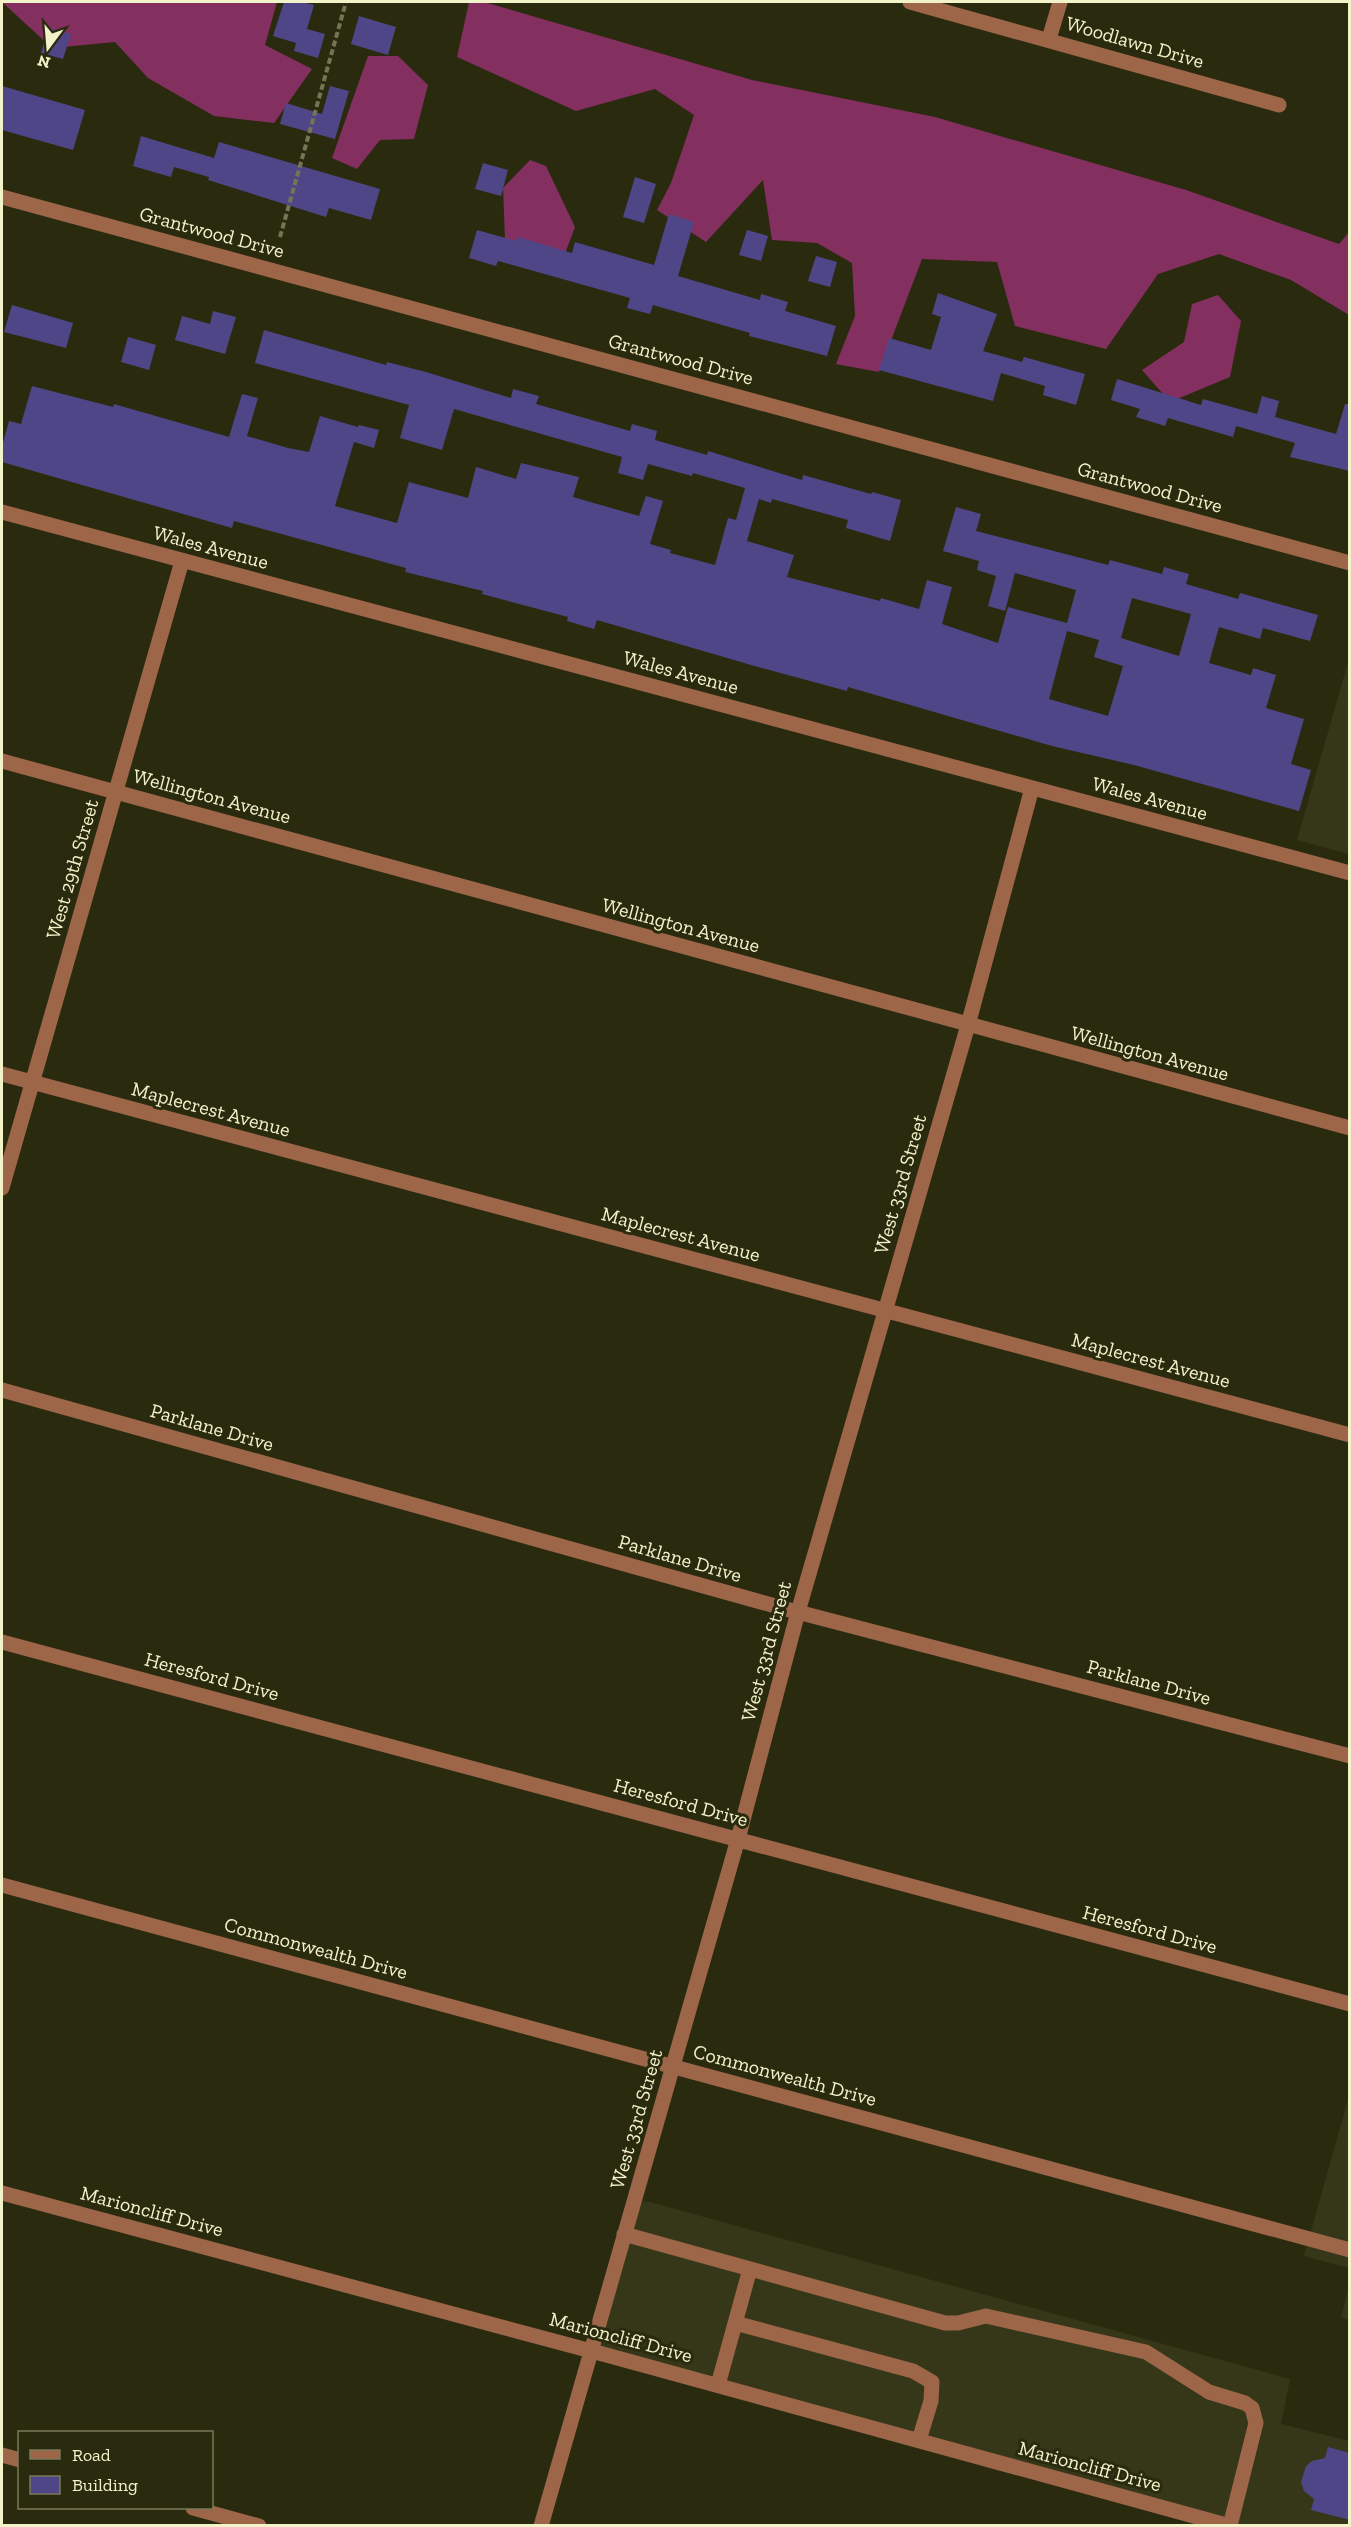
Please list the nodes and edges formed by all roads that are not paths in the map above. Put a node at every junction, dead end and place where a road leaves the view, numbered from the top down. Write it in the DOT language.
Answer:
graph roads {
  1 [pos="910,2"];
  2 [pos="1060,2"];
  3 [pos="1049,39"];
  4 [pos="1279,105"];
  5 [pos="2,197"];
  6 [pos="2,512"];
  7 [pos="182,561"];
  8 [pos="1350,562"];
  9 [pos="2,761"];
  10 [pos="1032,788"];
  11 [pos="116,791"];
  12 [pos="1350,873"];
  13 [pos="968,1025"];
  14 [pos="2,1074"];
  15 [pos="33,1083"];
  16 [pos="1350,1128"];
  17 [pos="2,1188"];
  18 [pos="886,1310"];
  19 [pos="2,1390"];
  20 [pos="1350,1435"];
  21 [pos="798,1612"];
  22 [pos="2,1642"];
  23 [pos="1350,1756"];
  24 [pos="738,1839"];
  25 [pos="2,1885"];
  26 [pos="1350,2004"];
  27 [pos="673,2066"];
  28 [pos="2,2193"];
  29 [pos="624,2234"];
  30 [pos="1350,2250"];
  31 [pos="750,2269"];
  32 [pos="735,2323"];
  33 [pos="591,2351"];
  34 [pos="718,2385"];
  35 [pos="919,2440"];
  36 [pos="2,2456"];
  37 [pos="18,2460"];
  38 [pos="197,2509"];
  39 [pos="259,2526"];
  40 [pos="541,2526"];
  41 [pos="1230,2526"];
  1 -- 3 [label="street, Woodlawn Drive"];
  2 -- 3 [label="street"];
  3 -- 4 [label="street, Woodlawn Drive"];
  5 -- 8 [label="street, Grantwood Drive"];
  6 -- 7 [label="street, Wales Avenue"];
  7 -- 10 [label="street, Wales Avenue"];
  7 -- 11 [label="street, West 29th Street"];
  9 -- 11 [label="street, Wellington Avenue"];
  10 -- 12 [label="street, Wales Avenue"];
  10 -- 13 [label="street, West 33rd Street"];
  11 -- 13 [label="street, Wellington Avenue"];
  11 -- 15 [label="street, West 29th Street"];
  13 -- 16 [label="street, Wellington Avenue"];
  13 -- 18 [label="street, West 33rd Street"];
  14 -- 15 [label="street, Maplecrest Avenue"];
  15 -- 17 [label="street, West 29th Street"];
  15 -- 18 [label="street, Maplecrest Avenue"];
  18 -- 20 [label="street, Maplecrest Avenue"];
  18 -- 21 [label="street, West 33rd Street"];
  19 -- 21 [label="street, Parklane Drive"];
  21 -- 23 [label="street, Parklane Drive"];
  21 -- 24 [label="street, West 33rd Street"];
  22 -- 24 [label="street, Heresford Drive"];
  24 -- 26 [label="street, Heresford Drive"];
  24 -- 27 [label="street, West 33rd Street"];
  25 -- 27 [label="street, Commonwealth Drive"];
  27 -- 29 [label="street, West 33rd Street"];
  27 -- 30 [label="street, Commonwealth Drive"];
  28 -- 33 [label="street, Marioncliff Drive"];
  29 -- 31 [label="street"];
  29 -- 33 [label="street, West 33rd Street"];
  31 -- 32 [label="street"];
  31 -- 41 [label="street"];
  32 -- 34 [label="street"];
  32 -- 35 [label="street"];
  33 -- 34 [label="street, Marioncliff Drive"];
  33 -- 40 [label="street, West 33rd Street"];
  34 -- 35 [label="street, Marioncliff Drive"];
  35 -- 41 [label="street, Marioncliff Drive"];
  36 -- 37 [label="street"];
  38 -- 39 [label="street"];
}
